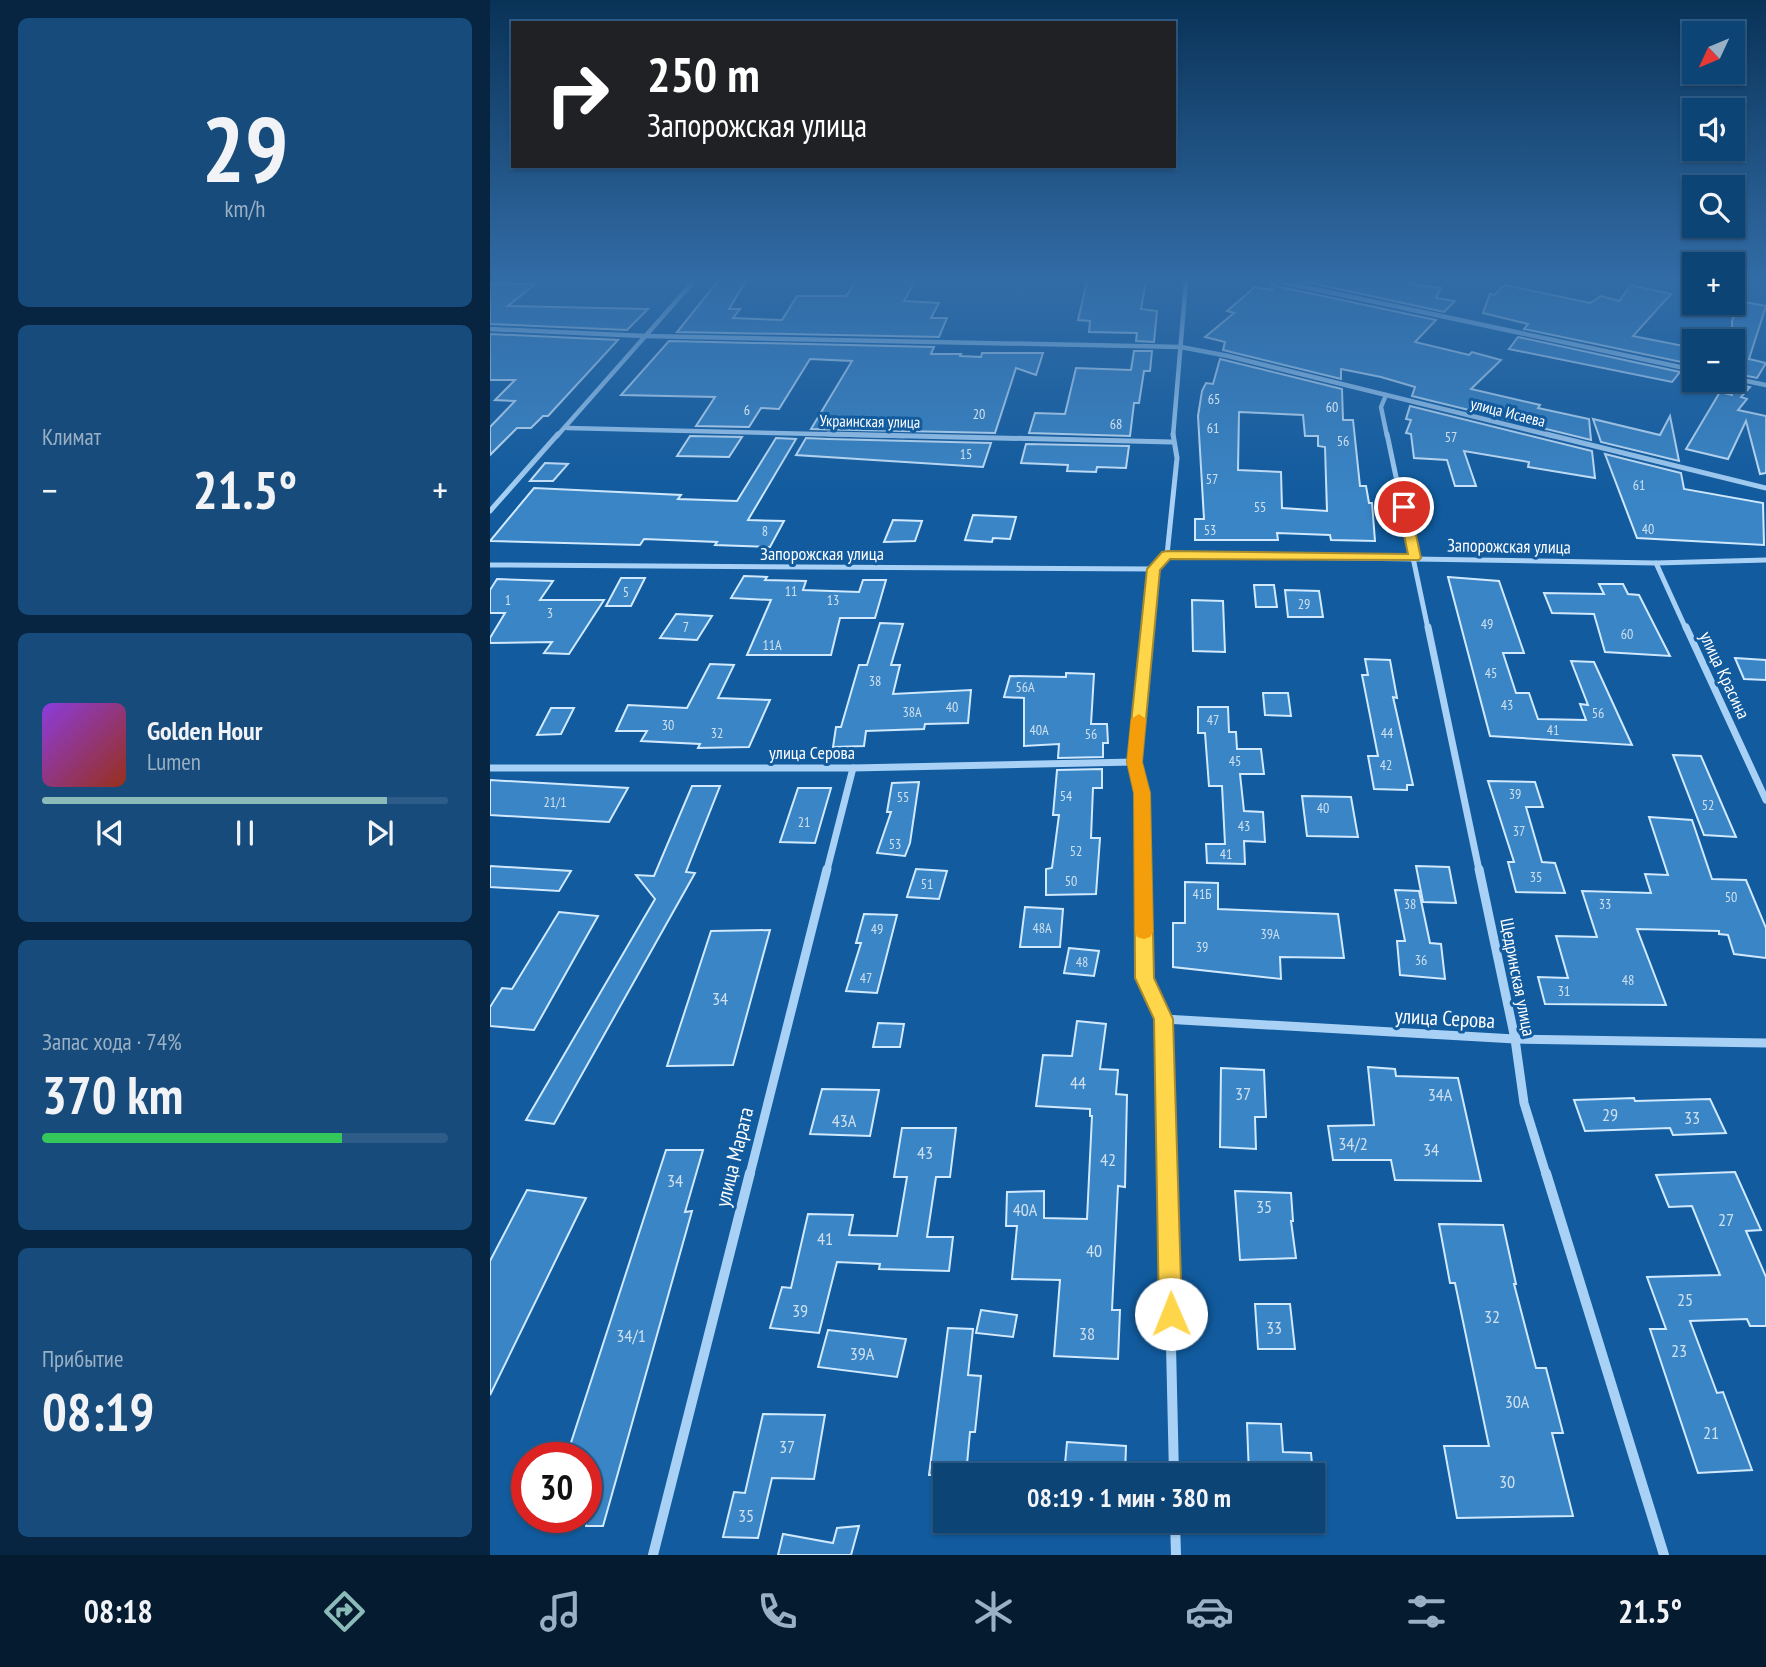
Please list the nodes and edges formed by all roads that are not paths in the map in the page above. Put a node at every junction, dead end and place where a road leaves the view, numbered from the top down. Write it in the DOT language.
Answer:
graph roads {
  1 [pos="630,354"];
  2 [pos="1180,354"];
  3 [pos="1215,354"];
  4 [pos="1617,354"];
  5 [pos="1682,367"];
  6 [pos="1745,381"];
  7 [pos="1766,385"];
  8 [pos="1386,395"];
  9 [pos="567,428"];
  10 [pos="1172,442"];
  11 [pos="1766,488"];
  12 [pos="490,511"];
  13 [pos="1167,555"];
  14 [pos="1415,558"];
  15 [pos="1766,560"];
  16 [pos="1656,563"];
  17 [pos="490,565"];
  18 [pos="1154,569"];
  19 [pos="1134,762"];
  20 [pos="490,768"];
  21 [pos="853,768"];
  22 [pos="1766,800"];
  23 [pos="1164,1019"];
  24 [pos="1515,1039"];
  25 [pos="1766,1043"];
  26 [pos="1174,1463"];
  27 [pos="1175,1533"];
  28 [pos="653,1555"];
  29 [pos="1176,1555"];
  30 [pos="1664,1555"];
  1 -- 9 [label="street"];
  2 -- 10 [label="street"];
  3 -- 8 [label="street, улица Исаева"];
  4 -- 5 [label="street"];
  6 -- 7 [label="street"];
  8 -- 11 [label="street, улица Исаева"];
  8 -- 14 [label="street, Щедринская улица"];
  9 -- 10 [label="street, Украинская улица"];
  9 -- 12 [label="street"];
  10 -- 13 [label="street"];
  13 -- 14 [label="street, Запорожская улица"];
  13 -- 18 [label="street"];
  14 -- 16 [label="street, Запорожская улица"];
  14 -- 24 [label="street, Щедринская улица"];
  15 -- 16 [label="street, Запорожская улица"];
  16 -- 22 [label="street, улица Красина"];
  17 -- 18 [label="street, Запорожская улица"];
  18 -- 19 [label="street"];
  19 -- 21 [label="street, улица Серова"];
  19 -- 23 [label="street"];
  20 -- 21 [label="street, улица Серова"];
  21 -- 28 [label="street, улица Марата"];
  23 -- 24 [label="street, улица Серова"];
  23 -- 26 [label="street"];
  24 -- 25 [label="street, улица Серова"];
  24 -- 30 [label="street, Щедринская улица"];
  27 -- 29 [label="street"];
}
